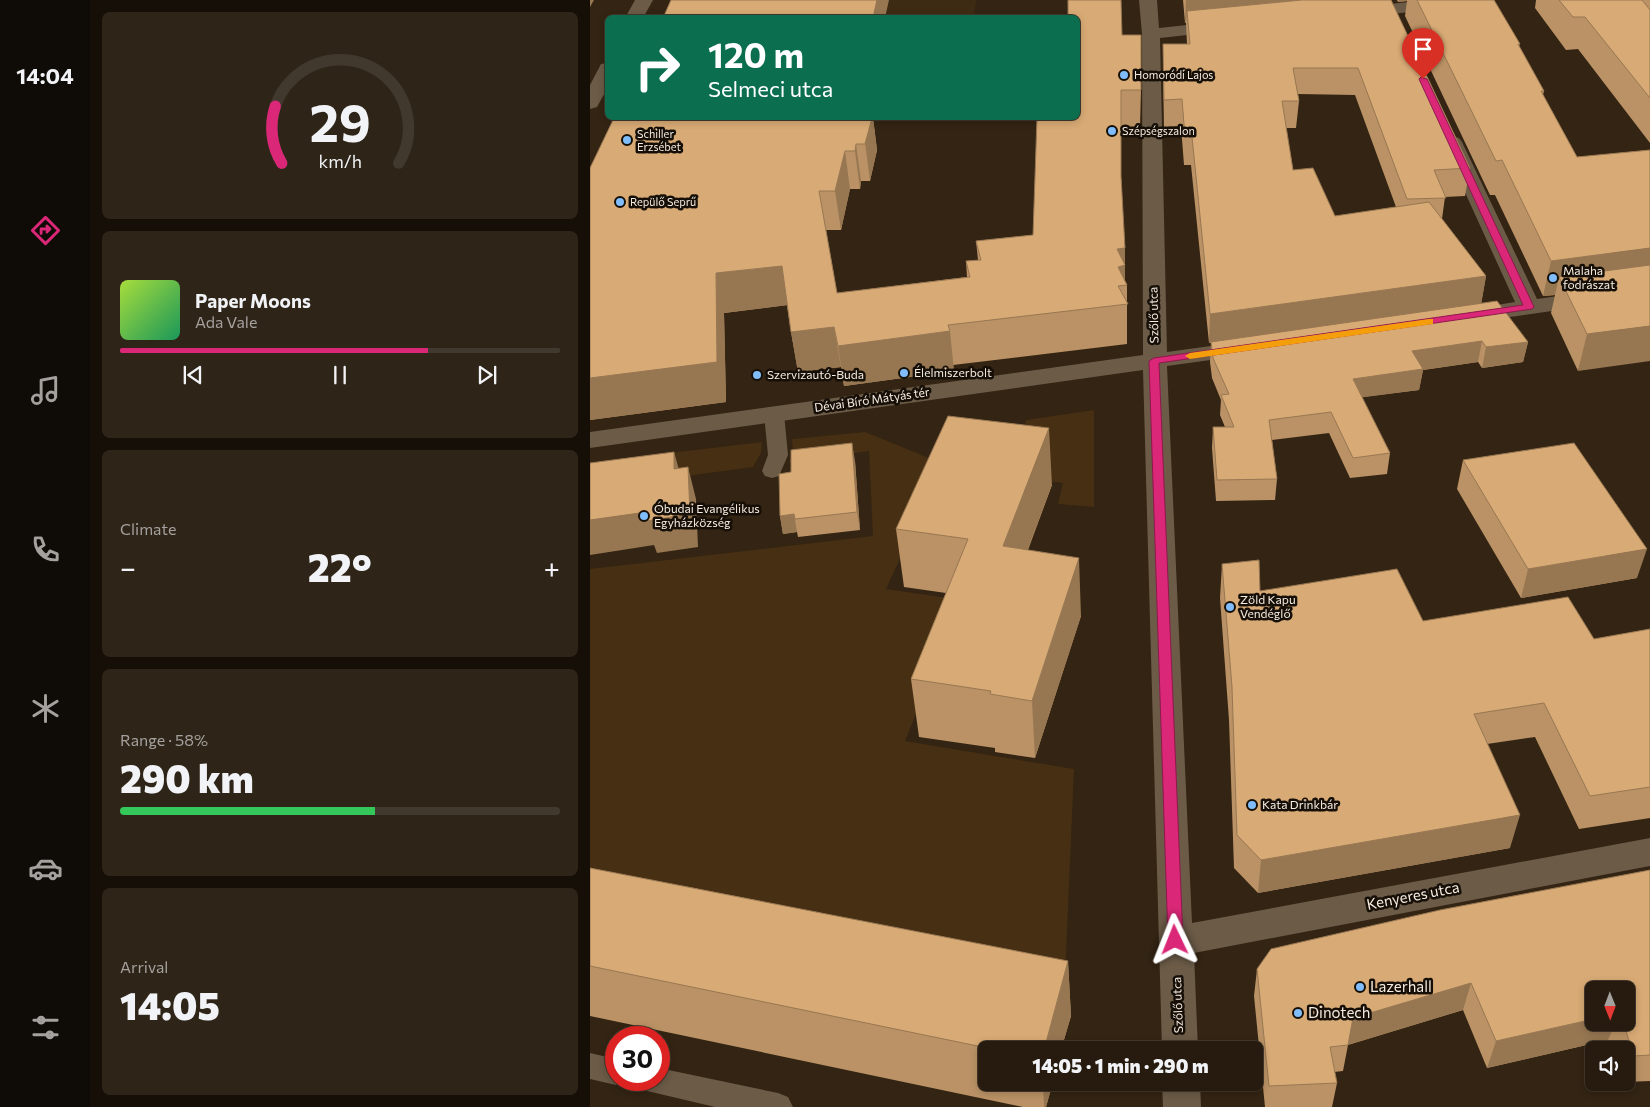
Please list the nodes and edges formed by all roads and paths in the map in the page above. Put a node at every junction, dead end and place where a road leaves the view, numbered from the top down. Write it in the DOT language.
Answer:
graph roads {
  1 [pos="644,0"];
  2 [pos="1148,0"];
  3 [pos="1484,0"];
  4 [pos="1392,12"];
  5 [pos="1343,14"];
  6 [pos="636,15"];
  7 [pos="1237,25"];
  8 [pos="1151,34"];
  9 [pos="605,74"];
  10 [pos="590,103"];
  11 [pos="1445,126"];
  12 [pos="1650,290"];
  13 [pos="1529,307"];
  14 [pos="1451,318"];
  15 [pos="1267,345"];
  16 [pos="1154,361"];
  17 [pos="774,414"];
  18 [pos="590,440"];
  19 [pos="772,471"];
  20 [pos="1650,852"];
  21 [pos="1175,940"];
  22 [pos="1180,1041"];
  23 [pos="590,1066"];
  24 [pos="605,1069"];
  25 [pos="670,1084"];
  26 [pos="1181,1091"];
  27 [pos="778,1107"];
  28 [pos="1182,1107"];
  1 -- 6 [label="street"];
  2 -- 8 [label="street, Szőlő utca"];
  3 -- 4 [label="street"];
  4 -- 5 [label="street"];
  7 -- 8 [label="street"];
  8 -- 16 [label="street, Szőlő utca"];
  9 -- 10 [label="street"];
  11 -- 13 [label="street"];
  12 -- 13 [label="street"];
  13 -- 14 [label="street"];
  15 -- 16 [label="street, Dévai Bíró Mátyás tér"];
  16 -- 17 [label="street, Dévai Bíró Mátyás tér"];
  16 -- 21 [label="street, Szőlő utca"];
  17 -- 18 [label="street, Dévai Bíró Mátyás tér"];
  17 -- 19 [label="lane"];
  20 -- 21 [label="street, Kenyeres utca"];
  21 -- 22 [label="street, Szőlő utca"];
  23 -- 24 [label="lane"];
  25 -- 27 [label="lane"];
  26 -- 28 [label="street"];
}
